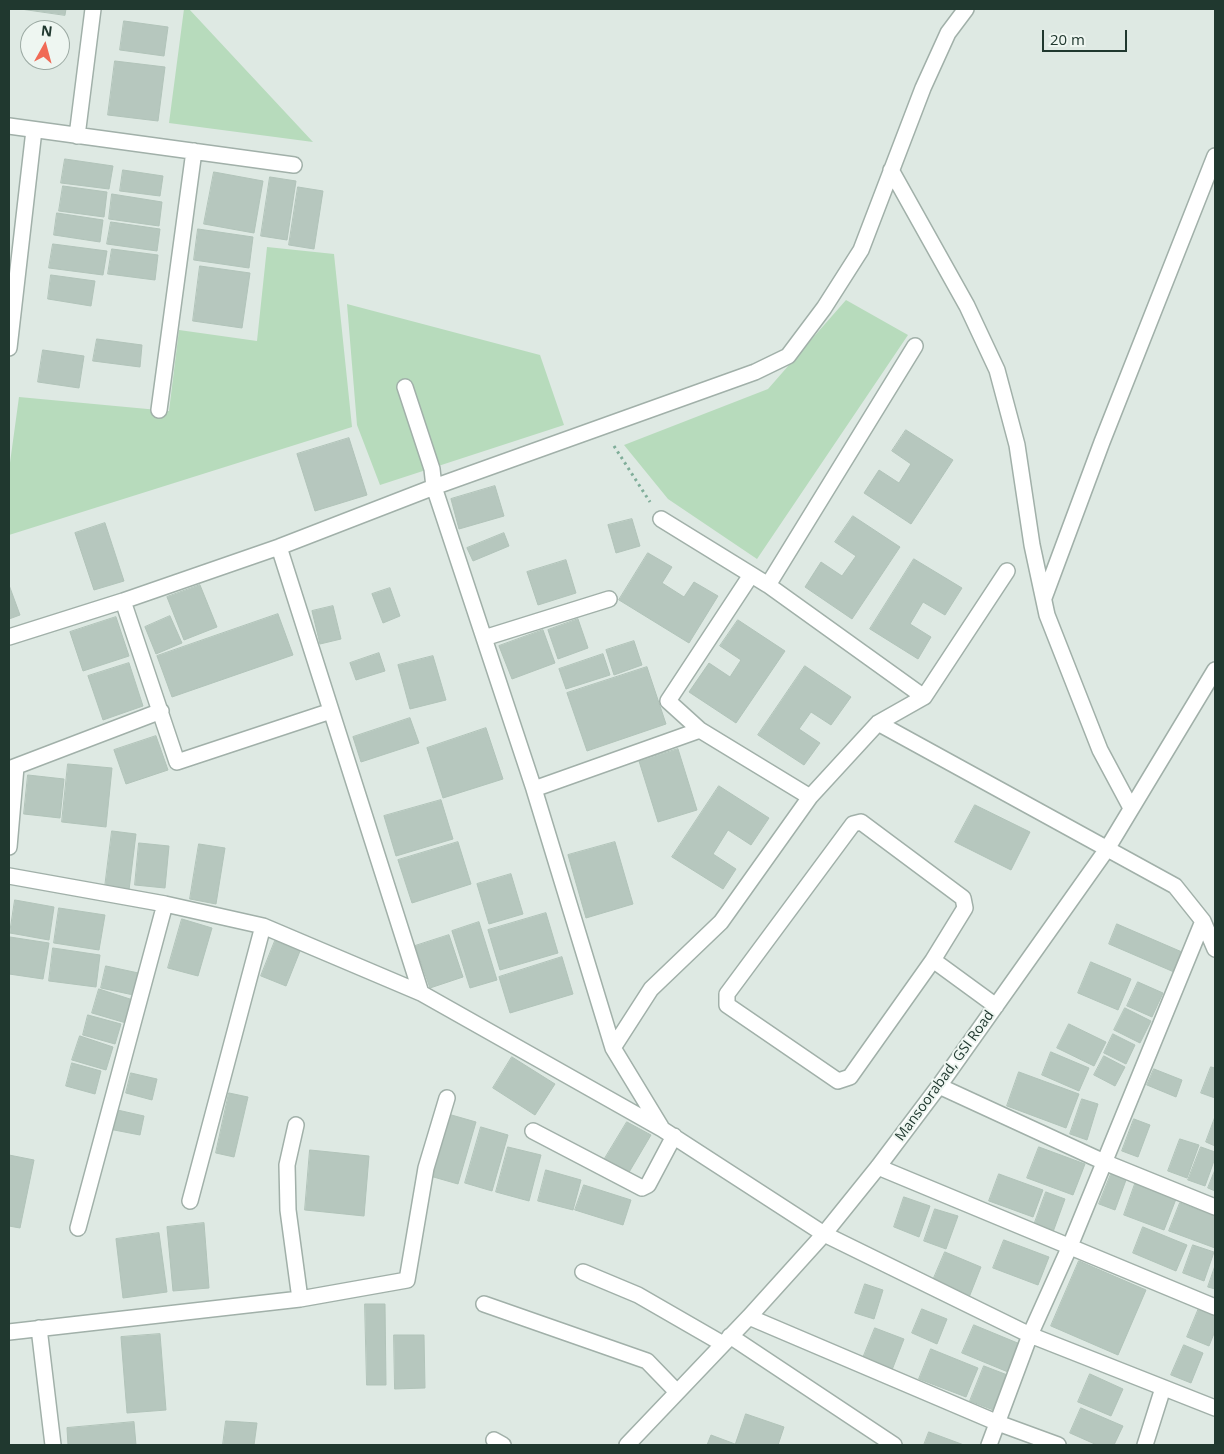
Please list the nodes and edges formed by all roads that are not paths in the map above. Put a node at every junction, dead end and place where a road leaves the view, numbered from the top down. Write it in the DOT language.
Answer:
graph roads {
  1 [pos="93,9"];
  2 [pos="966,9"];
  3 [pos="9,126"];
  4 [pos="34,130"];
  5 [pos="77,136"];
  6 [pos="194,151"];
  7 [pos="1215,156"];
  8 [pos="294,165"];
  9 [pos="891,170"];
  10 [pos="915,346"];
  11 [pos="9,348"];
  12 [pos="405,388"];
  13 [pos="159,410"];
  14 [pos="434,487"];
  15 [pos="661,519"];
  16 [pos="280,547"];
  17 [pos="1006,571"];
  18 [pos="751,575"];
  19 [pos="768,585"];
  20 [pos="1044,598"];
  21 [pos="609,600"];
  22 [pos="123,601"];
  23 [pos="9,637"];
  24 [pos="484,638"];
  25 [pos="1215,670"];
  26 [pos="924,697"];
  27 [pos="161,711"];
  28 [pos="331,711"];
  29 [pos="878,724"];
  30 [pos="700,730"];
  31 [pos="12,768"];
  32 [pos="534,789"];
  33 [pos="810,797"];
  34 [pos="1131,808"];
  35 [pos="9,847"];
  36 [pos="1107,849"];
  37 [pos="9,876"];
  38 [pos="165,904"];
  39 [pos="1203,920"];
  40 [pos="263,926"];
  41 [pos="1215,950"];
  42 [pos="933,960"];
  43 [pos="421,993"];
  44 [pos="996,1006"];
  45 [pos="613,1048"];
  46 [pos="939,1086"];
  47 [pos="446,1098"];
  48 [pos="296,1125"];
  49 [pos="533,1131"];
  50 [pos="668,1133"];
  51 [pos="1104,1162"];
  52 [pos="878,1167"];
  53 [pos="190,1200"];
  54 [pos="1215,1208"];
  55 [pos="78,1228"];
  56 [pos="824,1234"];
  57 [pos="1070,1246"];
  58 [pos="583,1272"];
  59 [pos="300,1300"];
  60 [pos="484,1304"];
  61 [pos="1215,1307"];
  62 [pos="749,1317"];
  63 [pos="39,1328"];
  64 [pos="9,1332"];
  65 [pos="1030,1335"];
  66 [pos="726,1340"];
  67 [pos="1163,1388"];
  68 [pos="677,1392"];
  69 [pos="1215,1408"];
  70 [pos="998,1423"];
  71 [pos="53,1445"];
  72 [pos="627,1445"];
  73 [pos="894,1445"];
  74 [pos="989,1445"];
  75 [pos="1058,1445"];
  76 [pos="1145,1445"];
  1 -- 5 [label="street"];
  2 -- 9 [label="street"];
  3 -- 4 [label="street"];
  4 -- 5 [label="street"];
  4 -- 11 [label="street"];
  5 -- 6 [label="street"];
  6 -- 8 [label="street"];
  6 -- 13 [label="street"];
  7 -- 20 [label="street"];
  9 -- 14 [label="street"];
  9 -- 20 [label="street"];
  10 -- 19 [label="street"];
  12 -- 14 [label="street"];
  14 -- 16 [label="street"];
  14 -- 24 [label="street"];
  15 -- 18 [label="street"];
  16 -- 22 [label="street"];
  16 -- 28 [label="street"];
  17 -- 26 [label="street"];
  18 -- 19 [label="street"];
  18 -- 30 [label="street"];
  19 -- 26 [label="street"];
  20 -- 34 [label="street"];
  21 -- 24 [label="street"];
  22 -- 23 [label="street"];
  22 -- 27 [label="street"];
  24 -- 32 [label="street"];
  25 -- 34 [label="street, Mansoorabad, GSI Road"];
  26 -- 29 [label="street"];
  27 -- 28 [label="street"];
  27 -- 31 [label="street"];
  28 -- 43 [label="street"];
  29 -- 33 [label="street"];
  29 -- 36 [label="street"];
  30 -- 32 [label="street"];
  30 -- 33 [label="street"];
  31 -- 35 [label="street"];
  32 -- 45 [label="street"];
  33 -- 45 [label="street"];
  34 -- 36 [label="street, Mansoorabad, GSI Road"];
  36 -- 39 [label="street"];
  36 -- 44 [label="street, Mansoorabad, GSI Road"];
  37 -- 38 [label="street"];
  38 -- 40 [label="street"];
  38 -- 55 [label="street"];
  39 -- 41 [label="street"];
  39 -- 51 [label="street"];
  40 -- 43 [label="street"];
  40 -- 53 [label="street"];
  42 -- 42 [label="street"];
  42 -- 44 [label="street"];
  43 -- 50 [label="street"];
  44 -- 46 [label="street, Mansoorabad, GSI Road"];
  45 -- 50 [label="street"];
  46 -- 51 [label="street"];
  46 -- 52 [label="street, Mansoorabad, GSI Road"];
  47 -- 59 [label="street"];
  48 -- 59 [label="street"];
  49 -- 50 [label="street"];
  50 -- 56 [label="street"];
  51 -- 54 [label="street"];
  51 -- 57 [label="street"];
  52 -- 56 [label="street, Mansoorabad, GSI Road"];
  52 -- 57 [label="street"];
  56 -- 62 [label="street, Mansoorabad, GSI Road"];
  56 -- 65 [label="street"];
  57 -- 61 [label="street"];
  57 -- 65 [label="street"];
  58 -- 66 [label="street"];
  59 -- 63 [label="street"];
  60 -- 68 [label="street"];
  62 -- 66 [label="street, Mansoorabad, GSI Road"];
  62 -- 70 [label="street"];
  63 -- 64 [label="street"];
  63 -- 71 [label="street"];
  65 -- 67 [label="street"];
  65 -- 70 [label="street"];
  66 -- 68 [label="street, Mansoorabad, GSI Road"];
  66 -- 73 [label="street"];
  67 -- 69 [label="street"];
  67 -- 76 [label="street"];
  68 -- 72 [label="street, Mansoorabad, GSI Road"];
  70 -- 74 [label="street"];
  70 -- 75 [label="street"];
}
